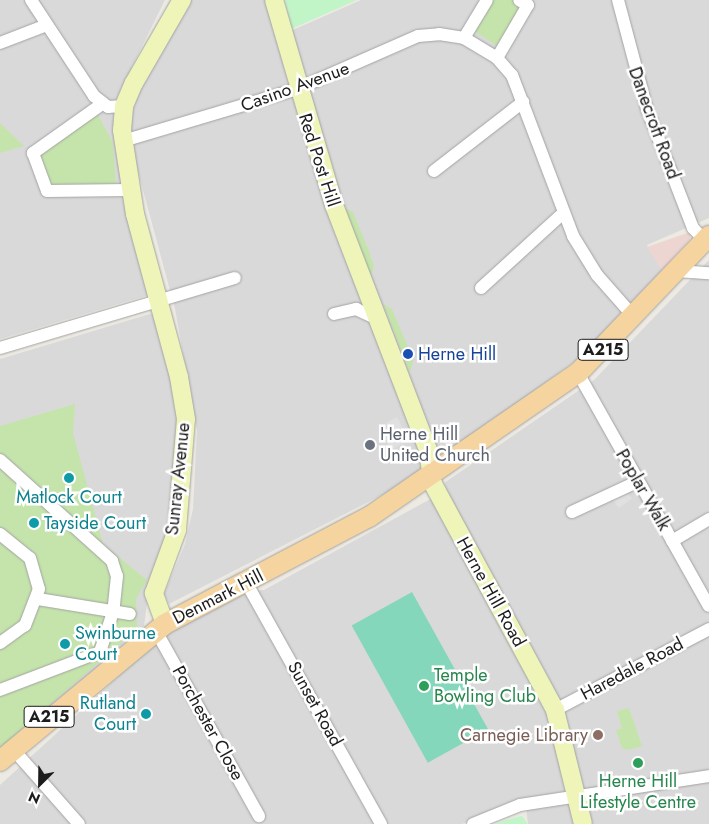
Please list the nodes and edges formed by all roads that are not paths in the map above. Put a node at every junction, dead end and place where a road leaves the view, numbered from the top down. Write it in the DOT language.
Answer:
graph roads {
  1 [pos="31,0"];
  2 [pos="182,0"];
  3 [pos="274,0"];
  4 [pos="487,0"];
  5 [pos="519,0"];
  6 [pos="618,0"];
  7 [pos="44,26"];
  8 [pos="464,38"];
  9 [pos="0,43"];
  10 [pos="497,58"];
  11 [pos="297,89"];
  12 [pos="523,102"];
  13 [pos="102,104"];
  14 [pos="124,106"];
  15 [pos="123,141"];
  16 [pos="434,171"];
  17 [pos="129,190"];
  18 [pos="562,214"];
  19 [pos="707,238"];
  20 [pos="677,271"];
  21 [pos="709,273"];
  22 [pos="235,278"];
  23 [pos="481,288"];
  24 [pos="157,303"];
  25 [pos="334,314"];
  26 [pos="374,317"];
  27 [pos="634,317"];
  28 [pos="0,348"];
  29 [pos="578,374"];
  30 [pos="0,460"];
  31 [pos="430,476"];
  32 [pos="637,482"];
  33 [pos="572,512"];
  34 [pos="709,519"];
  35 [pos="0,534"];
  36 [pos="672,541"];
  37 [pos="247,584"];
  38 [pos="38,599"];
  39 [pos="709,606"];
  40 [pos="113,612"];
  41 [pos="130,614"];
  42 [pos="160,628"];
  43 [pos="709,629"];
  44 [pos="0,643"];
  45 [pos="0,690"];
  46 [pos="555,710"];
  47 [pos="6,754"];
  48 [pos="709,776"];
  49 [pos="578,796"];
  50 [pos="259,816"];
  51 [pos="79,824"];
  52 [pos="381,824"];
  53 [pos="472,824"];
  54 [pos="583,824"];
  1 -- 7 [label="street"];
  2 -- 14 [label="street, Sunray Avenue"];
  3 -- 11 [label="street, Red Post Hill"];
  4 -- 8 [label="street"];
  5 -- 10 [label="street"];
  6 -- 19 [label="street, Danecroft Road"];
  7 -- 9 [label="street"];
  7 -- 13 [label="street"];
  8 -- 10 [label="street, Casino Avenue"];
  8 -- 11 [label="street, Casino Avenue"];
  10 -- 12 [label="street, Casino Avenue"];
  11 -- 15 [label="street, Casino Avenue"];
  11 -- 26 [label="street, Red Post Hill"];
  12 -- 16 [label="street"];
  12 -- 18 [label="street, Casino Avenue"];
  13 -- 14 [label="street"];
  13 -- 17 [label="street"];
  14 -- 15 [label="street, Sunray Avenue"];
  15 -- 17 [label="street, Sunray Avenue"];
  17 -- 24 [label="street, Sunray Avenue"];
  18 -- 23 [label="street"];
  18 -- 27 [label="street, Casino Avenue"];
  19 -- 20 [label="main road, A215"];
  20 -- 21 [label="street"];
  20 -- 27 [label="main road, A215"];
  22 -- 24 [label="street"];
  24 -- 28 [label="street"];
  24 -- 42 [label="street, Sunray Avenue"];
  25 -- 26 [label="street"];
  26 -- 31 [label="street, Red Post Hill"];
  27 -- 29 [label="main road, A215"];
  29 -- 31 [label="main road, A215"];
  29 -- 32 [label="street, Poplar Walk"];
  30 -- 40 [label="street"];
  31 -- 37 [label="main road, Denmark Hill / A215"];
  31 -- 46 [label="street, Herne Hill Road"];
  32 -- 33 [label="street"];
  32 -- 36 [label="street, Poplar Walk"];
  34 -- 36 [label="street"];
  35 -- 38 [label="street"];
  36 -- 39 [label="street, Poplar Walk"];
  37 -- 42 [label="main road, Denmark Hill / A215"];
  37 -- 52 [label="street, Sunset Road"];
  38 -- 40 [label="street"];
  38 -- 44 [label="street"];
  40 -- 41 [label="street"];
  40 -- 45 [label="street"];
  42 -- 47 [label="main road, Denmark Hill / A215"];
  42 -- 50 [label="street, Porchester Close"];
  43 -- 46 [label="street, Haredale Road"];
  46 -- 49 [label="street, Herne Hill Road"];
  47 -- 51 [label="street"];
  48 -- 49 [label="street"];
  49 -- 53 [label="street"];
  49 -- 54 [label="street, Herne Hill Road"];
}
